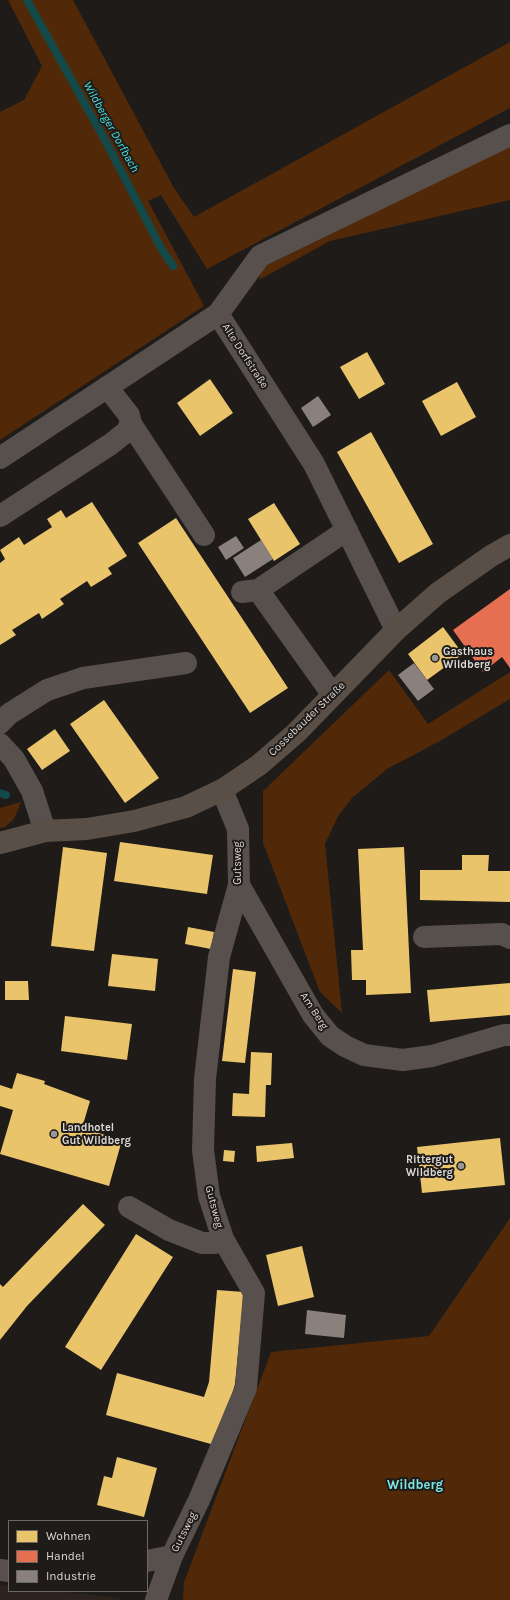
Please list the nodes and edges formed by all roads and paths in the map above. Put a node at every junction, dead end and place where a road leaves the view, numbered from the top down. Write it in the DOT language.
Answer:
graph roads {
  1 [pos="510,135"];
  2 [pos="218,314"];
  3 [pos="107,386"];
  4 [pos="131,424"];
  5 [pos="0,458"];
  6 [pos="0,516"];
  7 [pos="347,530"];
  8 [pos="204,535"];
  9 [pos="510,545"];
  10 [pos="396,630"];
  11 [pos="186,663"];
  12 [pos="333,695"];
  13 [pos="0,722"];
  14 [pos="0,744"];
  15 [pos="222,790"];
  16 [pos="45,831"];
  17 [pos="0,843"];
  18 [pos="239,885"];
  19 [pos="424,938"];
  20 [pos="510,938"];
  21 [pos="510,1035"];
  22 [pos="129,1207"];
  23 [pos="223,1239"];
  24 [pos="172,1556"];
  25 [pos="148,1561"];
  26 [pos="156,1600"];
  1 -- 2 [label="street"];
  2 -- 3 [label="street, Alte Dorfstraße"];
  2 -- 7 [label="street, Alte Dorfstraße"];
  3 -- 4 [label="street"];
  3 -- 5 [label="street, Alte Dorfstraße"];
  4 -- 6 [label="street"];
  4 -- 8 [label="street"];
  7 -- 10 [label="street, Alte Dorfstraße"];
  7 -- 12 [label="street"];
  9 -- 10 [label="main road, Cossebauder Straße"];
  10 -- 12 [label="main road, Cossebauder Straße"];
  11 -- 13 [label="street"];
  12 -- 15 [label="main road, Cossebauder Straße"];
  14 -- 16 [label="street"];
  15 -- 16 [label="main road, Cossebauder Straße"];
  15 -- 18 [label="street, Gutsweg"];
  16 -- 17 [label="main road, Cossebauder Straße"];
  18 -- 21 [label="street, Am Berg"];
  18 -- 23 [label="street, Gutsweg"];
  19 -- 20 [label="street"];
  22 -- 23 [label="street"];
  23 -- 24 [label="street, Gutsweg"];
  24 -- 25 [label="street, Gutsweg"];
  24 -- 26 [label="street"];
}
